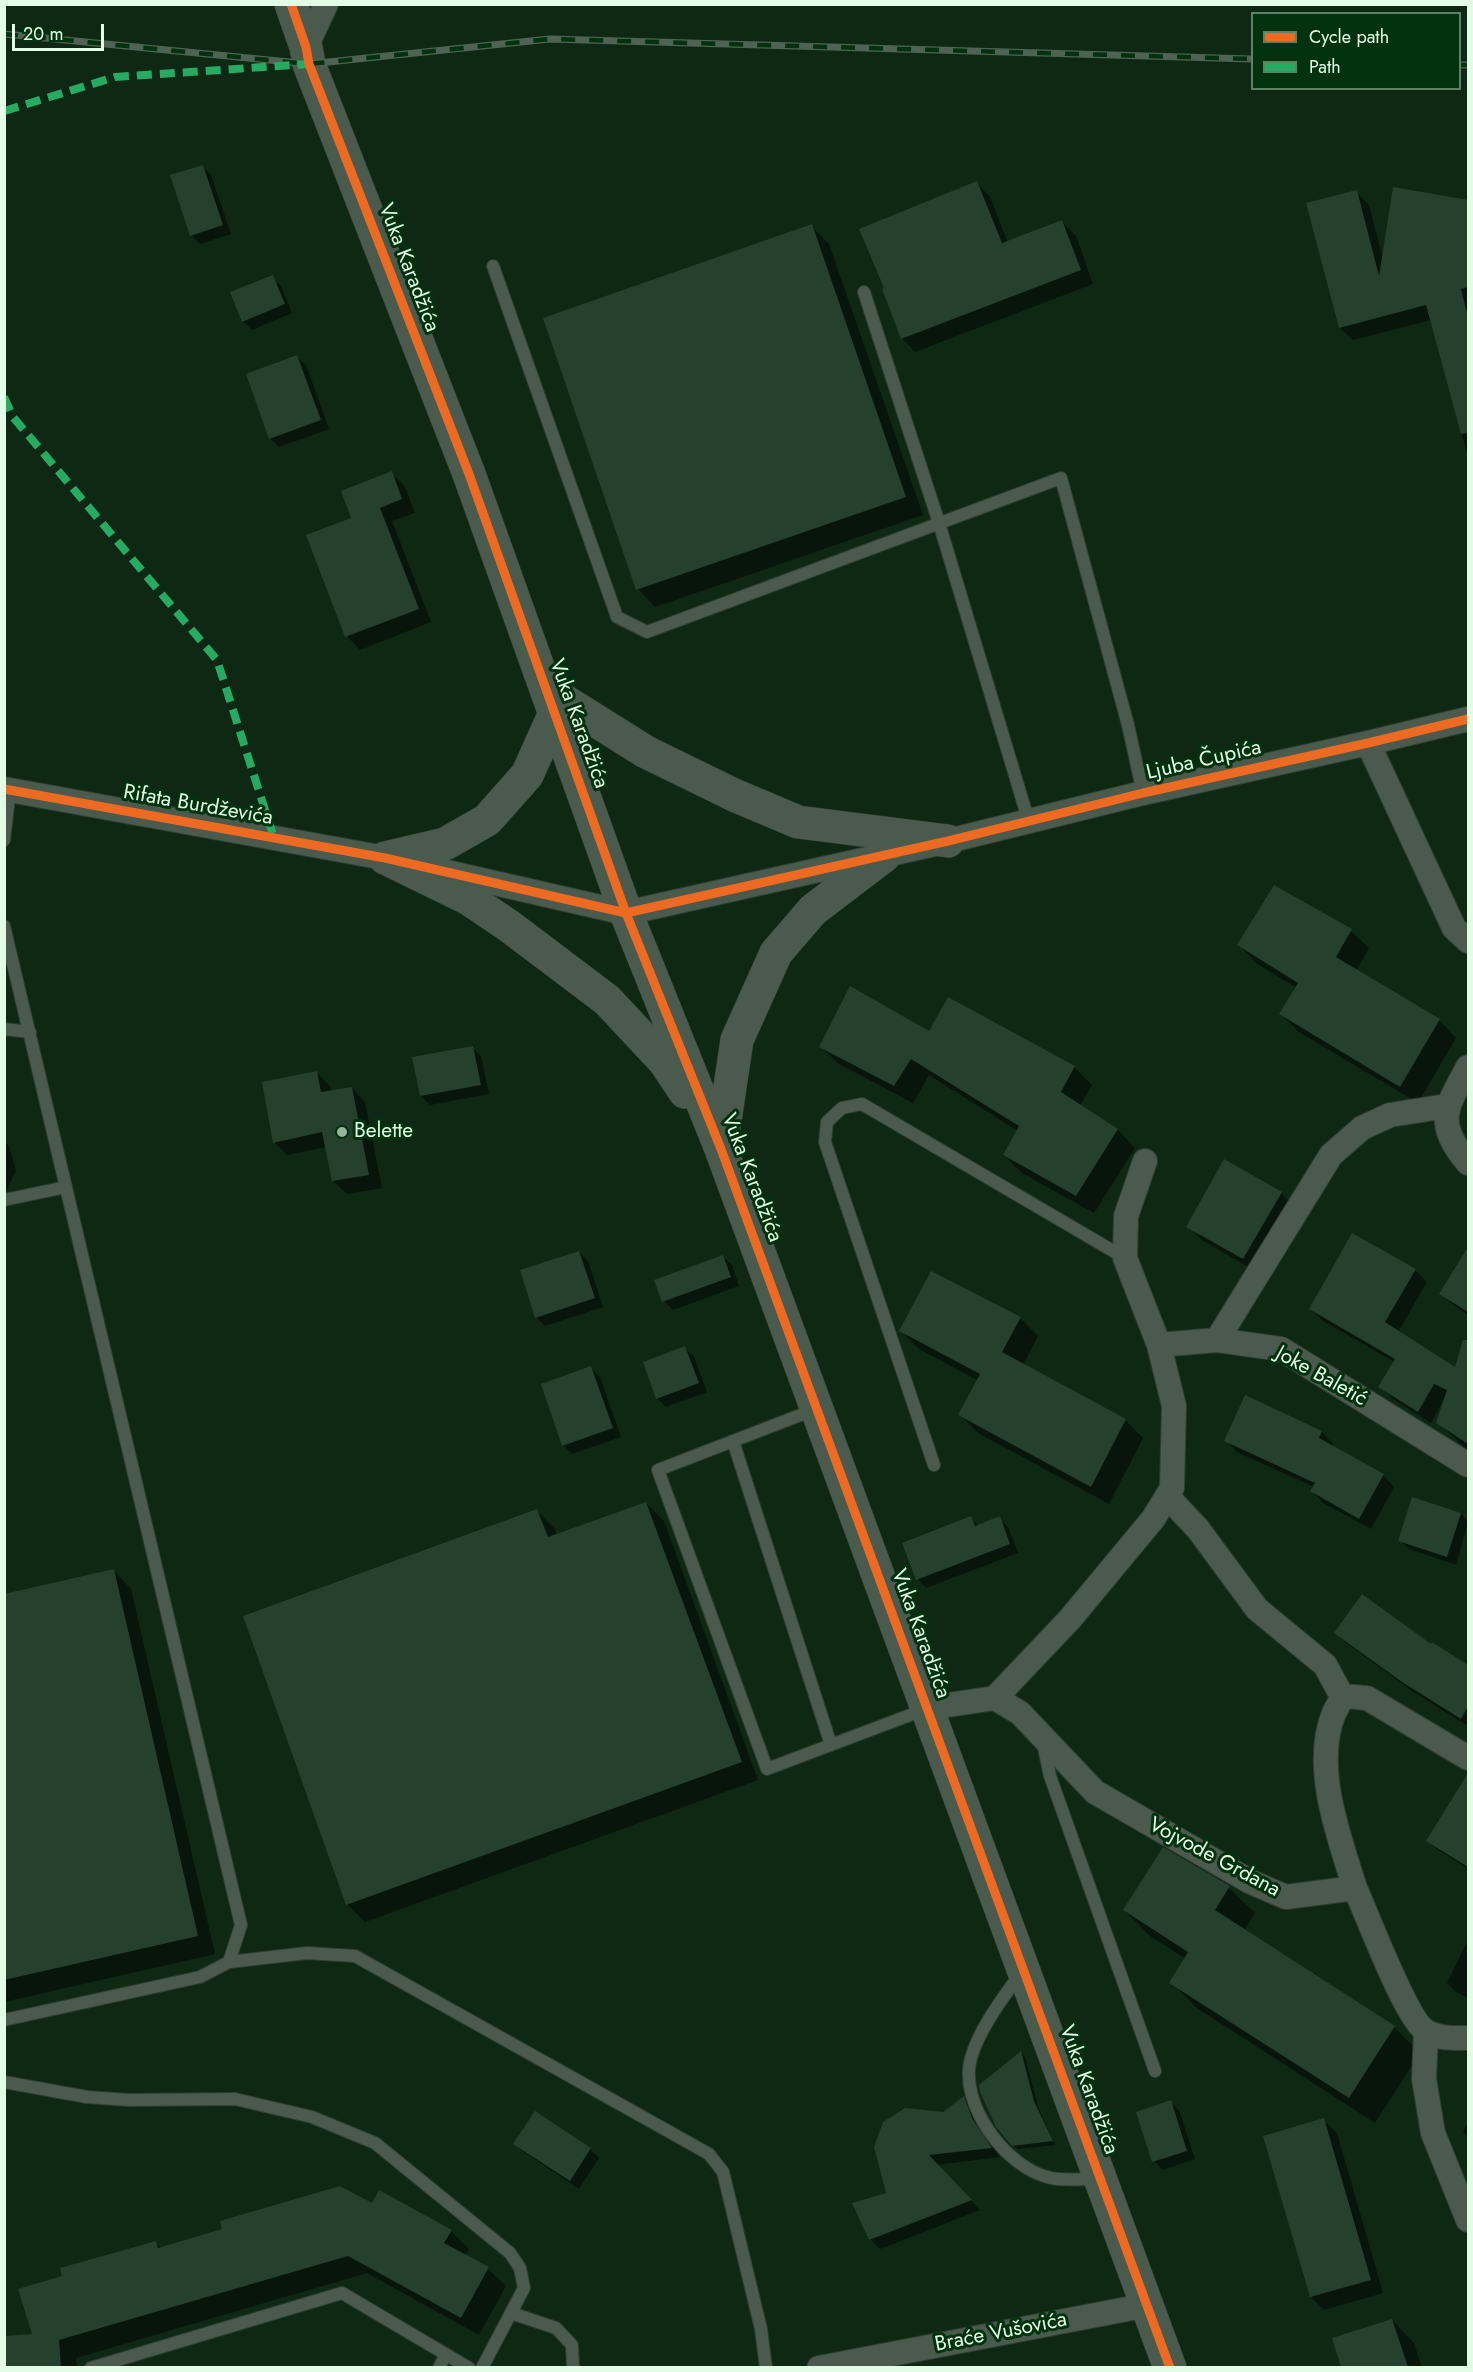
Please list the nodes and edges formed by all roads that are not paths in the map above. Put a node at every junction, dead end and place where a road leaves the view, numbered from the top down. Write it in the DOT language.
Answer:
graph roads {
  1 [pos="291,4"];
  2 [pos="326,4"];
  3 [pos="306,47"];
  4 [pos="493,266"];
  5 [pos="864,292"];
  6 [pos="939,523"];
  7 [pos="551,702"];
  8 [pos="1468,718"];
  9 [pos="1368,743"];
  10 [pos="7,790"];
  11 [pos="1143,793"];
  12 [pos="1029,822"];
  13 [pos="4,840"];
  14 [pos="948,841"];
  15 [pos="884,856"];
  16 [pos="385,858"];
  17 [pos="626,913"];
  18 [pos="4,926"];
  19 [pos="1468,941"];
  20 [pos="4,1029"];
  21 [pos="30,1032"];
  22 [pos="1468,1067"];
  23 [pos="1447,1106"];
  24 [pos="721,1149"];
  25 [pos="1145,1161"];
  26 [pos="1468,1162"];
  27 [pos="66,1187"];
  28 [pos="4,1200"];
  29 [pos="1125,1258"];
  30 [pos="1217,1340"];
  31 [pos="1158,1346"];
  32 [pos="817,1408"];
  33 [pos="733,1441"];
  34 [pos="934,1465"];
  35 [pos="1468,1465"];
  36 [pos="1167,1496"];
  37 [pos="1347,1697"];
  38 [pos="995,1698"];
  39 [pos="928,1708"];
  40 [pos="1042,1738"];
  41 [pos="831,1745"];
  42 [pos="1468,1758"];
  43 [pos="1355,1888"];
  44 [pos="229,1962"];
  45 [pos="1024,1968"];
  46 [pos="4,2020"];
  47 [pos="1426,2032"];
  48 [pos="1468,2038"];
  49 [pos="1155,2071"];
  50 [pos="4,2082"];
  51 [pos="1101,2179"];
  52 [pos="1468,2220"];
  53 [pos="1148,2305"];
  54 [pos="511,2313"];
  55 [pos="446,2354"];
  56 [pos="91,2367"];
  57 [pos="439,2367"];
  58 [pos="469,2367"];
  59 [pos="482,2367"];
  60 [pos="573,2367"];
  61 [pos="766,2367"];
  62 [pos="819,2367"];
  63 [pos="1170,2367"];
  1 -- 3 [label="street, Vuka Karadžića"];
  2 -- 3 [label="street"];
  3 -- 7 [label="street, Vuka Karadžića"];
  4 -- 6 [label="lane"];
  5 -- 6 [label="lane"];
  6 -- 11 [label="lane"];
  6 -- 12 [label="lane"];
  7 -- 14 [label="street"];
  7 -- 16 [label="street"];
  7 -- 17 [label="street, Vuka Karadžića"];
  8 -- 9 [label="street, Ljuba Čupića"];
  9 -- 11 [label="street, Ljuba Čupića"];
  9 -- 19 [label="street"];
  10 -- 13 [label="lane"];
  10 -- 16 [label="street, Rifata Burdževića"];
  11 -- 12 [label="street, Ljuba Čupića"];
  12 -- 14 [label="street, Ljuba Čupića"];
  14 -- 15 [label="street, Ljuba Čupića"];
  15 -- 17 [label="street, Ljuba Čupića"];
  15 -- 24 [label="street"];
  16 -- 17 [label="street, Rifata Burdževića"];
  16 -- 24 [label="street"];
  17 -- 24 [label="street, Vuka Karadžića"];
  18 -- 21 [label="lane"];
  20 -- 21 [label="lane"];
  21 -- 27 [label="lane"];
  22 -- 23 [label="street"];
  23 -- 26 [label="street"];
  23 -- 30 [label="street"];
  24 -- 32 [label="street, Vuka Karadžića"];
  25 -- 29 [label="street"];
  27 -- 28 [label="lane"];
  27 -- 44 [label="lane"];
  29 -- 31 [label="street"];
  29 -- 34 [label="lane"];
  30 -- 31 [label="street, Joke Baletić"];
  30 -- 35 [label="street, Joke Baletić"];
  31 -- 36 [label="street"];
  32 -- 33 [label="lane"];
  32 -- 39 [label="street, Vuka Karadžića"];
  33 -- 41 [label="lane"];
  33 -- 41 [label="lane"];
  36 -- 37 [label="street"];
  36 -- 38 [label="street"];
  37 -- 42 [label="street"];
  37 -- 43 [label="street"];
  38 -- 39 [label="street"];
  38 -- 40 [label="street, Vojvode Grdana"];
  39 -- 41 [label="lane"];
  39 -- 45 [label="street, Vuka Karadžića"];
  40 -- 43 [label="street, Vojvode Grdana"];
  40 -- 49 [label="lane"];
  43 -- 47 [label="street"];
  44 -- 46 [label="lane"];
  44 -- 61 [label="lane"];
  45 -- 51 [label="street, Vuka Karadžića"];
  45 -- 51 [label="lane"];
  47 -- 48 [label="street"];
  47 -- 52 [label="street"];
  50 -- 54 [label="lane"];
  51 -- 53 [label="street, Vuka Karadžića"];
  53 -- 62 [label="street, Braće Vušovića"];
  53 -- 63 [label="street, Vuka Karadžića"];
  54 -- 59 [label="lane"];
  54 -- 60 [label="lane"];
  55 -- 56 [label="lane"];
  55 -- 57 [label="lane"];
  55 -- 58 [label="lane"];
}
